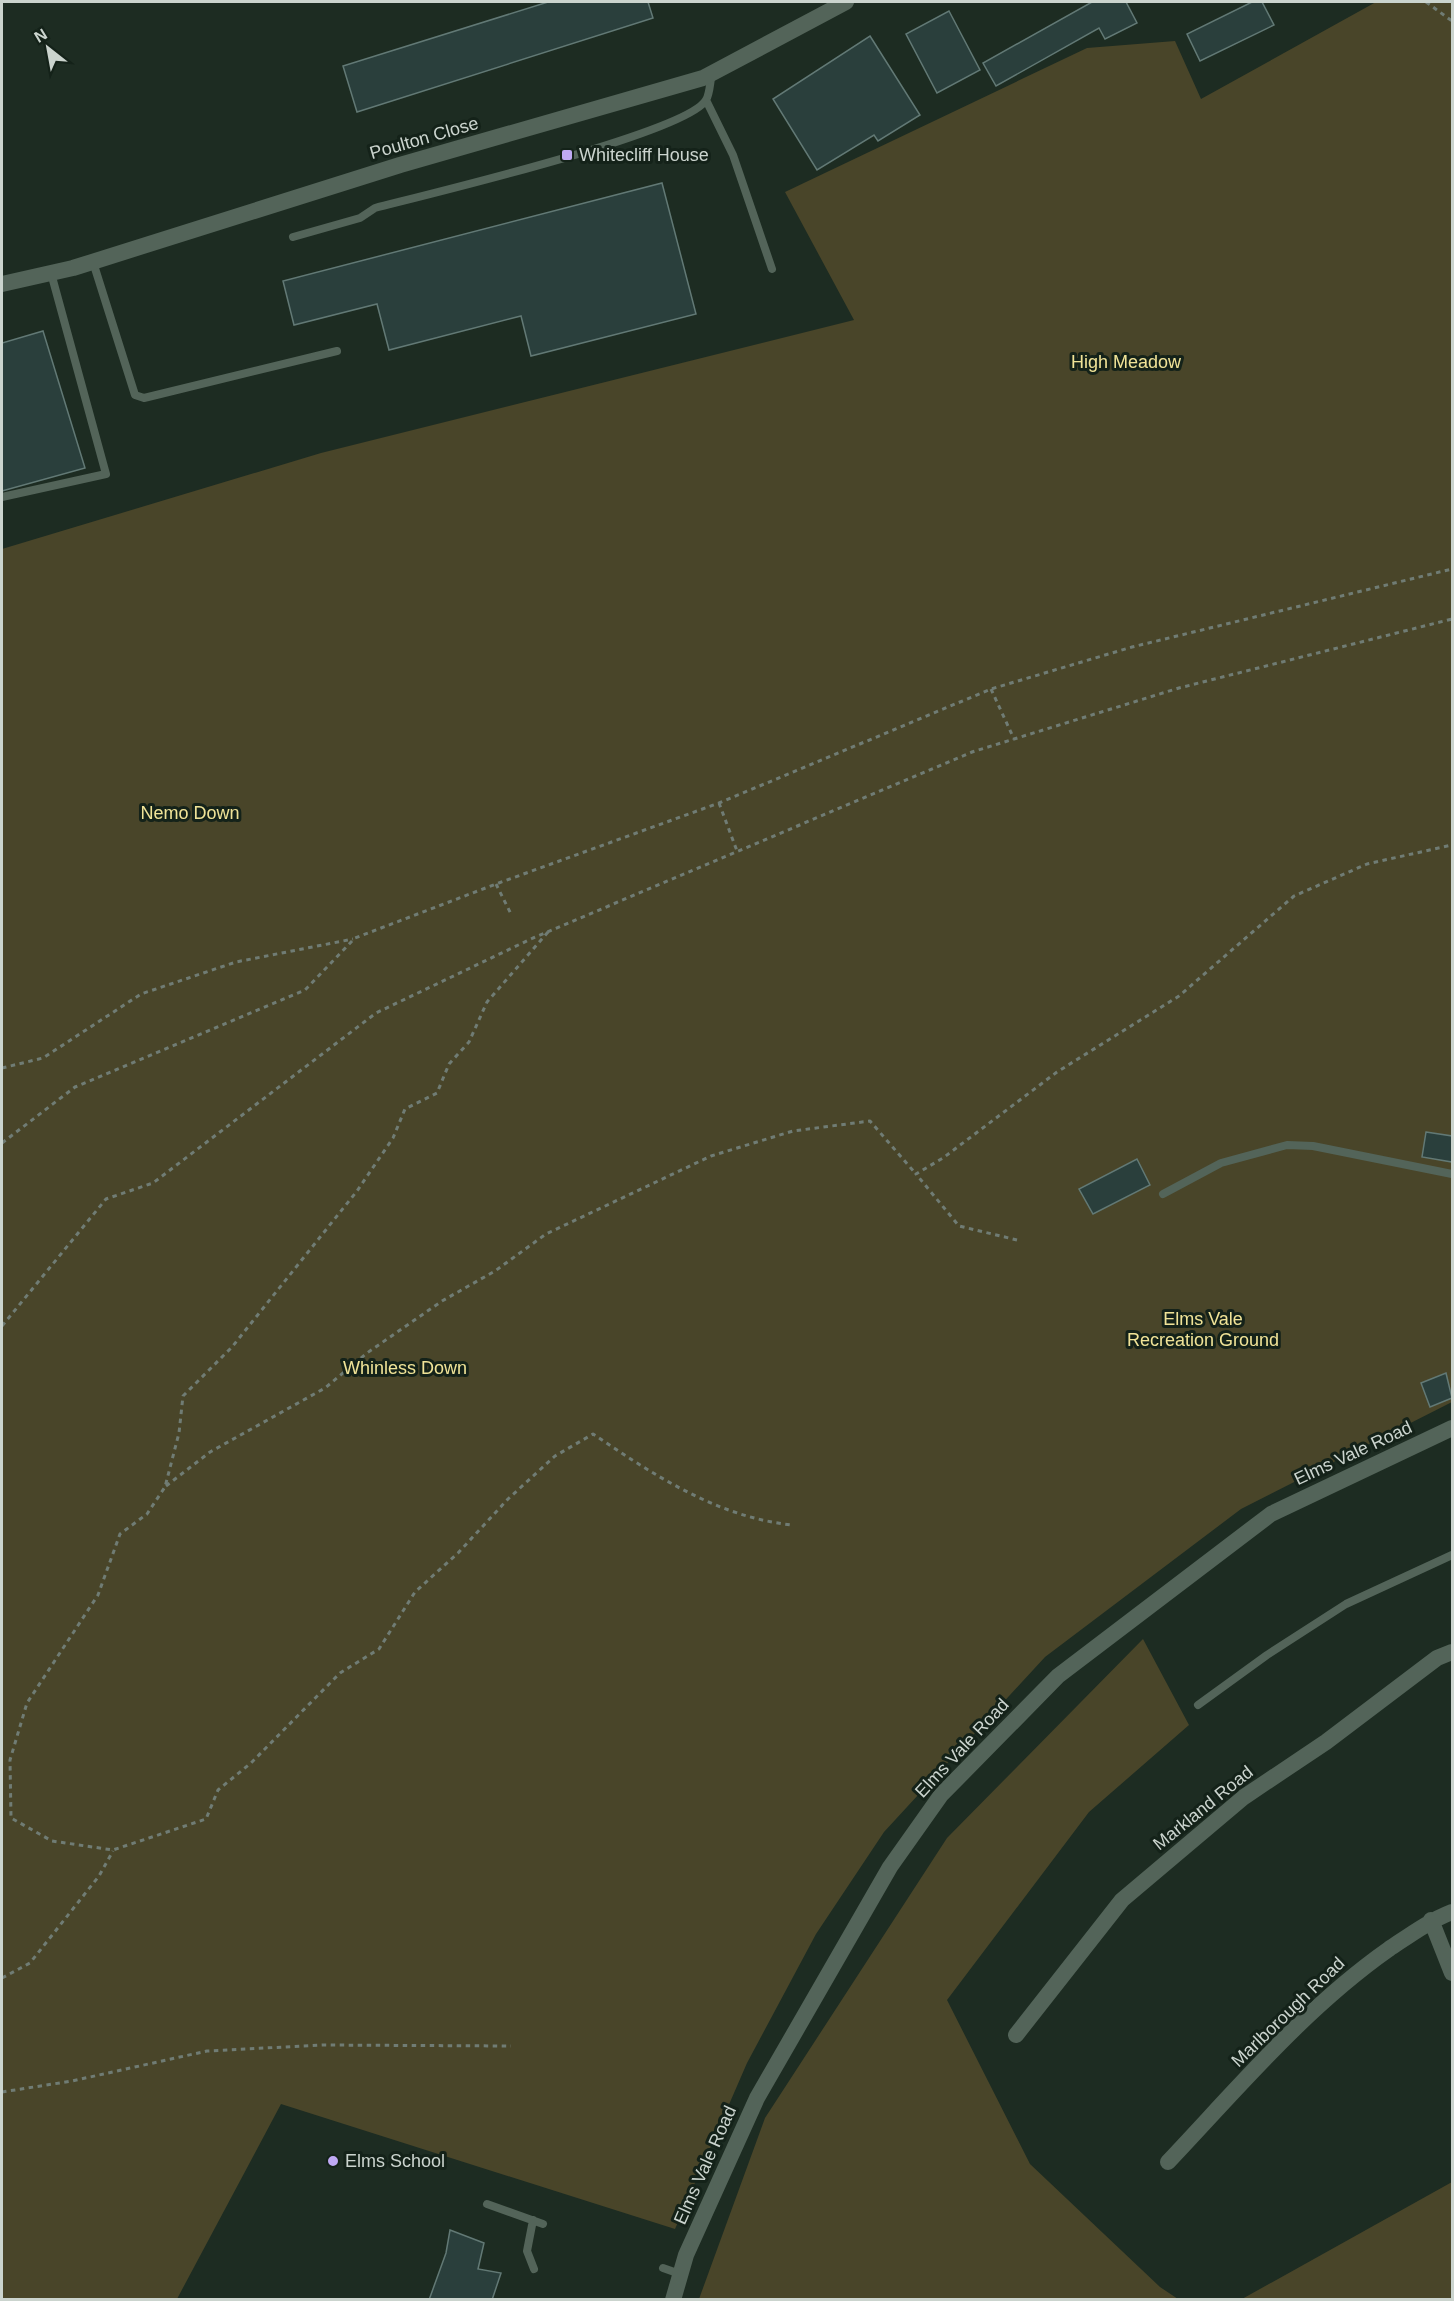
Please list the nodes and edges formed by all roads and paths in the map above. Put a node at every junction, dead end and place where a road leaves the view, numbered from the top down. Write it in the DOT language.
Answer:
graph roads {
  1 [pos="846,2"];
  2 [pos="1426,2"];
  3 [pos="1452,21"];
  4 [pos="712,73"];
  5 [pos="706,100"];
  6 [pos="293,237"];
  7 [pos="93,262"];
  8 [pos="772,269"];
  9 [pos="51,273"];
  10 [pos="2,284"];
  11 [pos="337,351"];
  12 [pos="2,497"];
  13 [pos="1452,569"];
  14 [pos="1452,619"];
  15 [pos="991,689"];
  16 [pos="1014,739"];
  17 [pos="719,803"];
  18 [pos="1452,845"];
  19 [pos="737,851"];
  20 [pos="496,884"];
  21 [pos="511,914"];
  22 [pos="548,932"];
  23 [pos="355,938"];
  24 [pos="2,1068"];
  25 [pos="2,1143"];
  26 [pos="916,1174"];
  27 [pos="1452,1174"];
  28 [pos="1163,1194"];
  29 [pos="1017,1240"];
  30 [pos="2,1326"];
  31 [pos="1452,1428"];
  32 [pos="165,1487"];
  33 [pos="792,1525"];
  34 [pos="1452,1555"];
  35 [pos="1452,1652"];
  36 [pos="1198,1704"];
  37 [pos="113,1850"];
  38 [pos="1452,1912"];
  39 [pos="1431,1920"];
  40 [pos="1452,1973"];
  41 [pos="2,1978"];
  42 [pos="1016,2035"];
  43 [pos="511,2046"];
  44 [pos="2,2092"];
  45 [pos="1168,2162"];
  46 [pos="487,2204"];
  47 [pos="534,2220"];
  48 [pos="543,2224"];
  49 [pos="663,2268"];
  50 [pos="534,2269"];
  51 [pos="680,2274"];
  52 [pos="673,2300"];
  1 -- 4 [label="street, Poulton Close"];
  2 -- 3 [label="path"];
  4 -- 5 [label="lane"];
  4 -- 7 [label="street, Poulton Close"];
  5 -- 6 [label="lane"];
  5 -- 8 [label="lane"];
  7 -- 9 [label="street, Poulton Close"];
  7 -- 11 [label="lane"];
  9 -- 10 [label="street, Poulton Close"];
  9 -- 12 [label="lane"];
  13 -- 15 [label="path"];
  14 -- 16 [label="path"];
  15 -- 16 [label="path"];
  15 -- 17 [label="path"];
  16 -- 19 [label="path"];
  17 -- 19 [label="path"];
  17 -- 20 [label="path"];
  18 -- 26 [label="path"];
  19 -- 22 [label="path"];
  20 -- 21 [label="path"];
  20 -- 23 [label="path"];
  22 -- 30 [label="path"];
  22 -- 32 [label="path"];
  23 -- 24 [label="path"];
  23 -- 25 [label="path"];
  26 -- 29 [label="path"];
  26 -- 32 [label="path"];
  27 -- 28 [label="lane"];
  31 -- 51 [label="street, Elms Vale Road"];
  32 -- 37 [label="path"];
  33 -- 37 [label="path"];
  34 -- 36 [label="lane"];
  35 -- 42 [label="street, Markland Road"];
  37 -- 41 [label="path"];
  38 -- 39 [label="street, Marlborough Road"];
  39 -- 40 [label="street"];
  39 -- 45 [label="street, Marlborough Road"];
  43 -- 44 [label="path"];
  46 -- 47 [label="lane"];
  47 -- 48 [label="lane"];
  47 -- 50 [label="lane"];
  49 -- 51 [label="lane"];
  51 -- 52 [label="street, Elms Vale Road"];
}
